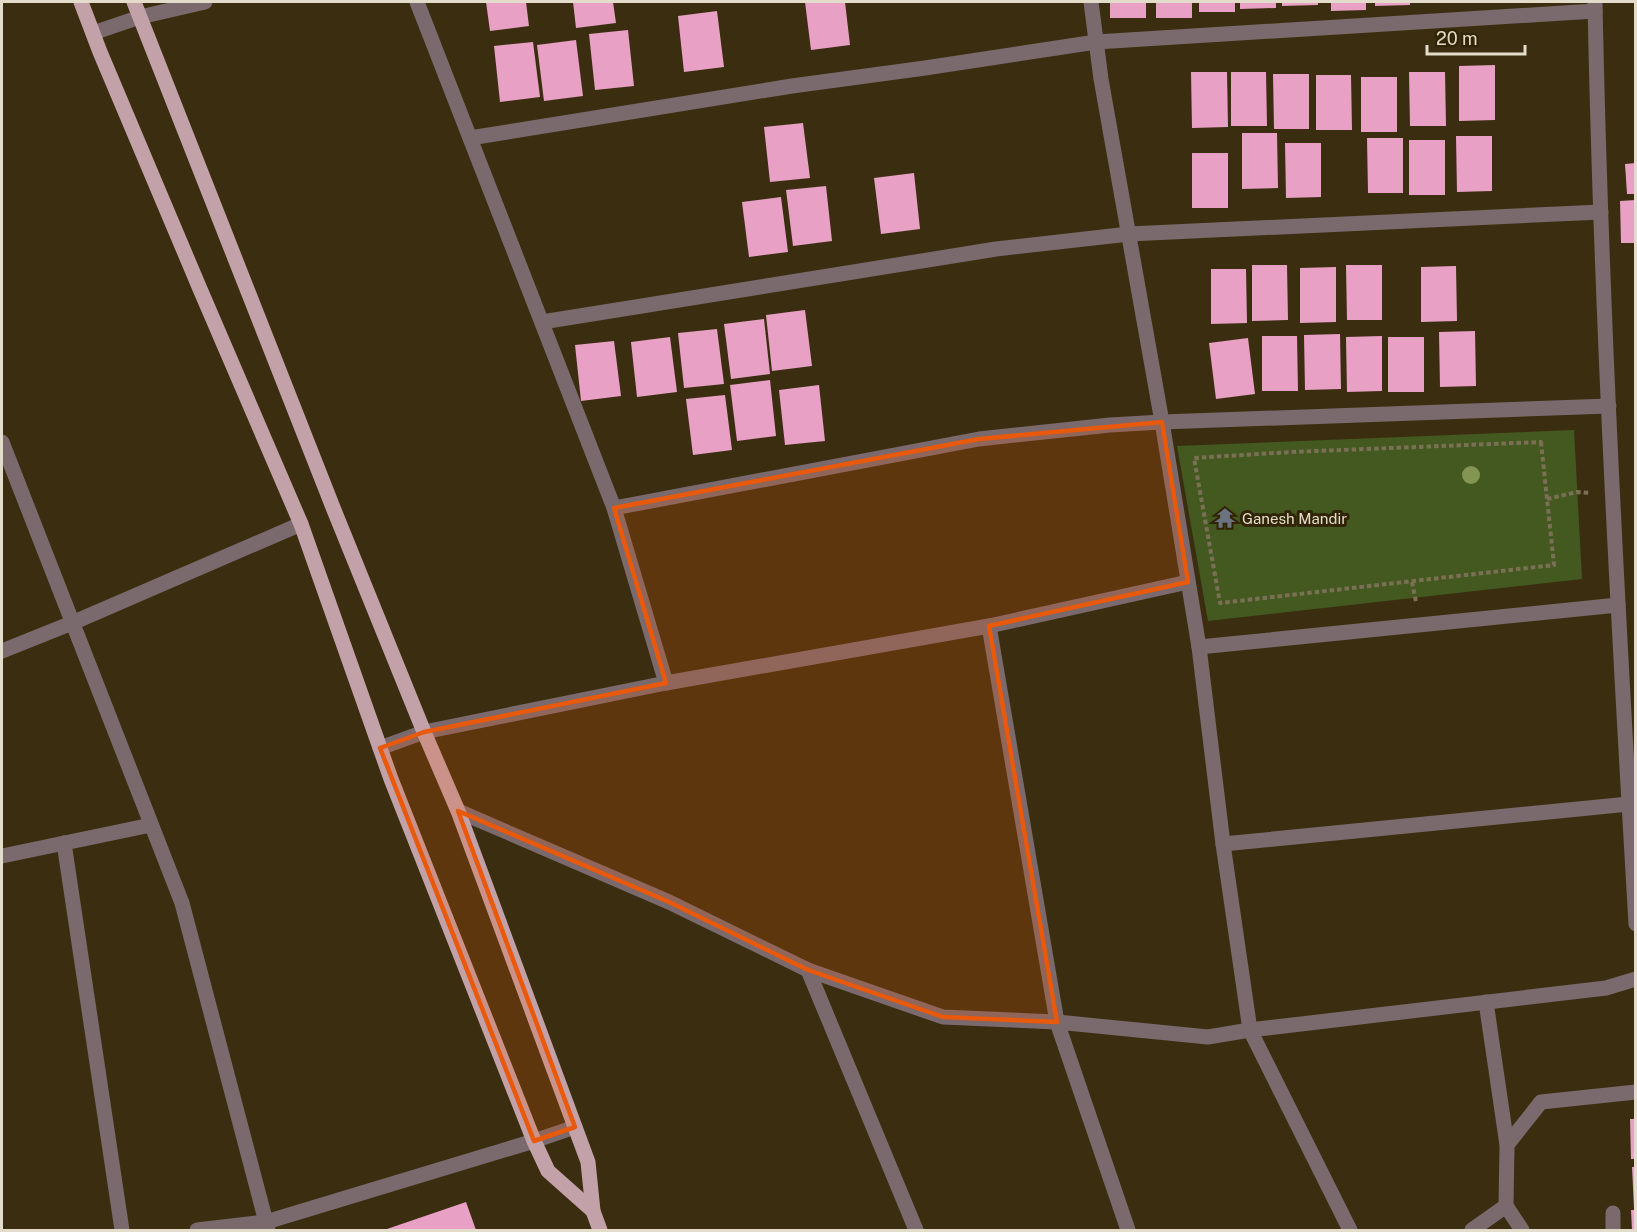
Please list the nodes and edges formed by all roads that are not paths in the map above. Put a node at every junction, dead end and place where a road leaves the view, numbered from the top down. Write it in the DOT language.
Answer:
graph roads {
  1 [pos="81,2"];
  2 [pos="134,2"];
  3 [pos="205,2"];
  4 [pos="417,2"];
  5 [pos="1091,2"];
  6 [pos="1595,6"];
  7 [pos="140,17"];
  8 [pos="93,33"];
  9 [pos="1096,42"];
  10 [pos="470,138"];
  11 [pos="1601,212"];
  12 [pos="1129,234"];
  13 [pos="542,322"];
  14 [pos="1609,406"];
  15 [pos="1162,422"];
  16 [pos="2,442"];
  17 [pos="614,508"];
  18 [pos="301,524"];
  19 [pos="1188,582"];
  20 [pos="1618,605"];
  21 [pos="72,622"];
  22 [pos="989,626"];
  23 [pos="1199,647"];
  24 [pos="2,651"];
  25 [pos="666,683"];
  26 [pos="424,732"];
  27 [pos="381,748"];
  28 [pos="1629,804"];
  29 [pos="458,811"];
  30 [pos="151,825"];
  31 [pos="64,843"];
  32 [pos="1223,844"];
  33 [pos="2,856"];
  34 [pos="1635,924"];
  35 [pos="808,970"];
  36 [pos="1635,979"];
  37 [pos="1486,1002"];
  38 [pos="1057,1022"];
  39 [pos="1250,1030"];
  40 [pos="1635,1092"];
  41 [pos="575,1127"];
  42 [pos="534,1141"];
  43 [pos="1507,1146"];
  44 [pos="1506,1206"];
  45 [pos="592,1211"];
  46 [pos="1613,1213"];
  47 [pos="267,1226"];
  48 [pos="122,1230"];
  49 [pos="197,1230"];
  50 [pos="600,1230"];
  51 [pos="916,1230"];
  52 [pos="1128,1230"];
  53 [pos="1350,1230"];
  54 [pos="1472,1230"];
  55 [pos="1522,1230"];
  56 [pos="1613,1230"];
  1 -- 8 [label="main road"];
  2 -- 7 [label="main road"];
  3 -- 7 [label="street"];
  4 -- 10 [label="street"];
  5 -- 9 [label="street"];
  6 -- 9 [label="street"];
  6 -- 11 [label="street"];
  7 -- 8 [label="street"];
  7 -- 26 [label="main road"];
  8 -- 18 [label="main road"];
  9 -- 10 [label="street"];
  9 -- 12 [label="street"];
  10 -- 13 [label="street"];
  11 -- 12 [label="street"];
  11 -- 14 [label="street"];
  12 -- 13 [label="street"];
  12 -- 15 [label="street"];
  13 -- 17 [label="street"];
  14 -- 15 [label="street"];
  14 -- 20 [label="street"];
  15 -- 17 [label="street"];
  15 -- 19 [label="street"];
  16 -- 21 [label="street"];
  17 -- 25 [label="street"];
  18 -- 21 [label="street"];
  18 -- 27 [label="main road"];
  19 -- 22 [label="street"];
  19 -- 23 [label="street"];
  20 -- 23 [label="street"];
  20 -- 28 [label="street"];
  21 -- 24 [label="street"];
  21 -- 30 [label="street"];
  22 -- 25 [label="street"];
  22 -- 38 [label="street"];
  23 -- 32 [label="street"];
  25 -- 26 [label="street"];
  26 -- 27 [label="street"];
  26 -- 29 [label="main road"];
  27 -- 42 [label="main road"];
  28 -- 32 [label="street"];
  28 -- 34 [label="street"];
  29 -- 35 [label="street"];
  29 -- 41 [label="main road"];
  30 -- 31 [label="street"];
  30 -- 47 [label="street"];
  31 -- 33 [label="street"];
  31 -- 48 [label="street"];
  32 -- 39 [label="street"];
  35 -- 38 [label="street"];
  35 -- 51 [label="street"];
  36 -- 37 [label="street"];
  37 -- 39 [label="street"];
  37 -- 43 [label="street"];
  38 -- 39 [label="street"];
  38 -- 52 [label="street"];
  39 -- 53 [label="street"];
  40 -- 43 [label="street"];
  41 -- 42 [label="street"];
  41 -- 45 [label="main road"];
  42 -- 45 [label="main road"];
  42 -- 47 [label="street"];
  43 -- 44 [label="street"];
  44 -- 54 [label="street"];
  44 -- 55 [label="street"];
  45 -- 50 [label="main road"];
  46 -- 56 [label="street"];
  47 -- 49 [label="street"];
}
